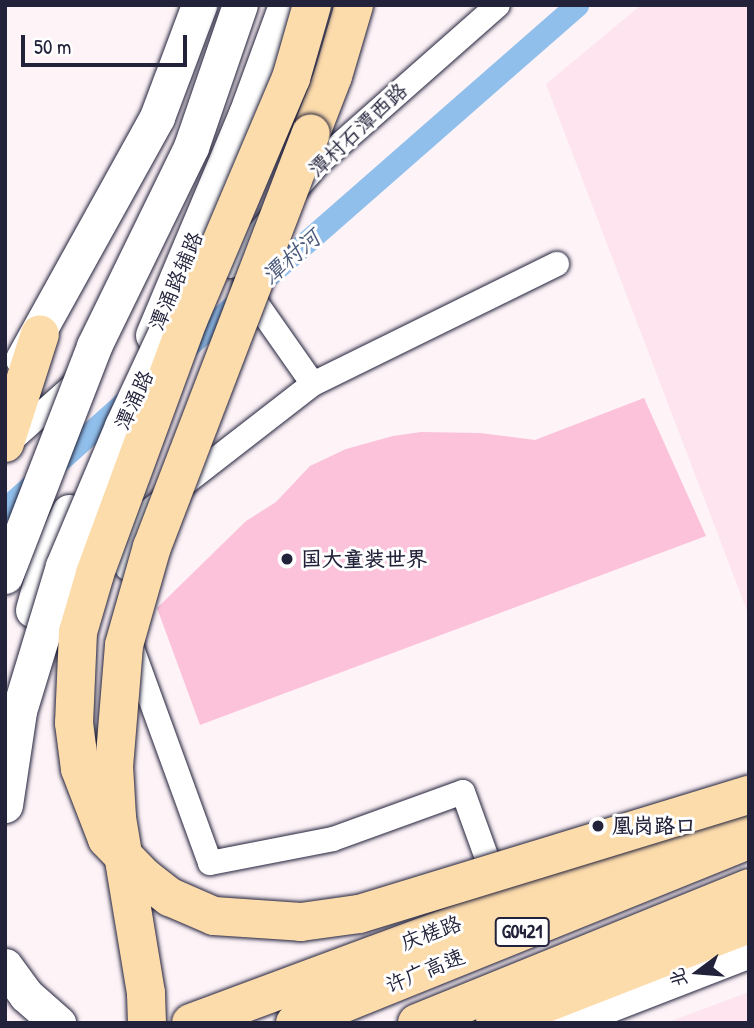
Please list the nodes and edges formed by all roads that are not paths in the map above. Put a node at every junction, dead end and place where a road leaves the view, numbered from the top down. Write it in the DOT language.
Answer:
graph roads {
  1 [pos="199,5"];
  2 [pos="240,5"];
  3 [pos="247,5"];
  4 [pos="286,5"];
  5 [pos="298,5"];
  6 [pos="312,5"];
  7 [pos="354,5"];
  8 [pos="498,5"];
  9 [pos="191,246"];
  10 [pos="557,264"];
  11 [pos="230,266"];
  12 [pos="40,334"];
  13 [pos="97,364"];
  14 [pos="313,384"];
  15 [pos="5,386"];
  16 [pos="5,444"];
  17 [pos="5,561"];
  18 [pos="5,576"];
  19 [pos="5,712"];
  20 [pos="749,795"];
  21 [pos="5,805"];
  22 [pos="749,810"];
  23 [pos="749,840"];
  24 [pos="749,888"];
  25 [pos="504,906"];
  26 [pos="749,906"];
  27 [pos="749,924"];
  28 [pos="749,950"];
  29 [pos="5,965"];
  30 [pos="58,1023"];
  31 [pos="147,1023"];
  32 [pos="191,1023"];
  33 [pos="295,1023"];
  34 [pos="417,1023"];
  35 [pos="459,1023"];
  36 [pos="495,1023"];
  37 [pos="561,1023"];
  1 -- 12 [label="street"];
  2 -- 18 [label="street, bridge"];
  3 -- 13 [label="street, 潭涌路辅路"];
  4 -- 9 [label="street, 潭涌路辅路"];
  5 -- 21 [label="street, 潭涌路, bridge"];
  6 -- 20 [label="main road, bridge"];
  7 -- 31 [label="main road, bridge"];
  8 -- 11 [label="street, 潭村石潭西路"];
  9 -- 11 [label="street"];
  9 -- 19 [label="street, 潭涌路辅路"];
  10 -- 14 [label="street"];
  11 -- 14 [label="street"];
  12 -- 15 [label="street"];
  12 -- 16 [label="main road"];
  13 -- 16 [label="street"];
  13 -- 17 [label="street, 潭涌路辅路"];
  14 -- 25 [label="street"];
  22 -- 25 [label="main road, 庆槎路"];
  23 -- 33 [label="main road, 许广高速 / G0421"];
  24 -- 34 [label="main road, G0421"];
  25 -- 32 [label="main road, 庆槎路"];
  26 -- 35 [label="main road"];
  27 -- 36 [label="main road"];
  28 -- 37 [label="street"];
  29 -- 30 [label="street"];
}
